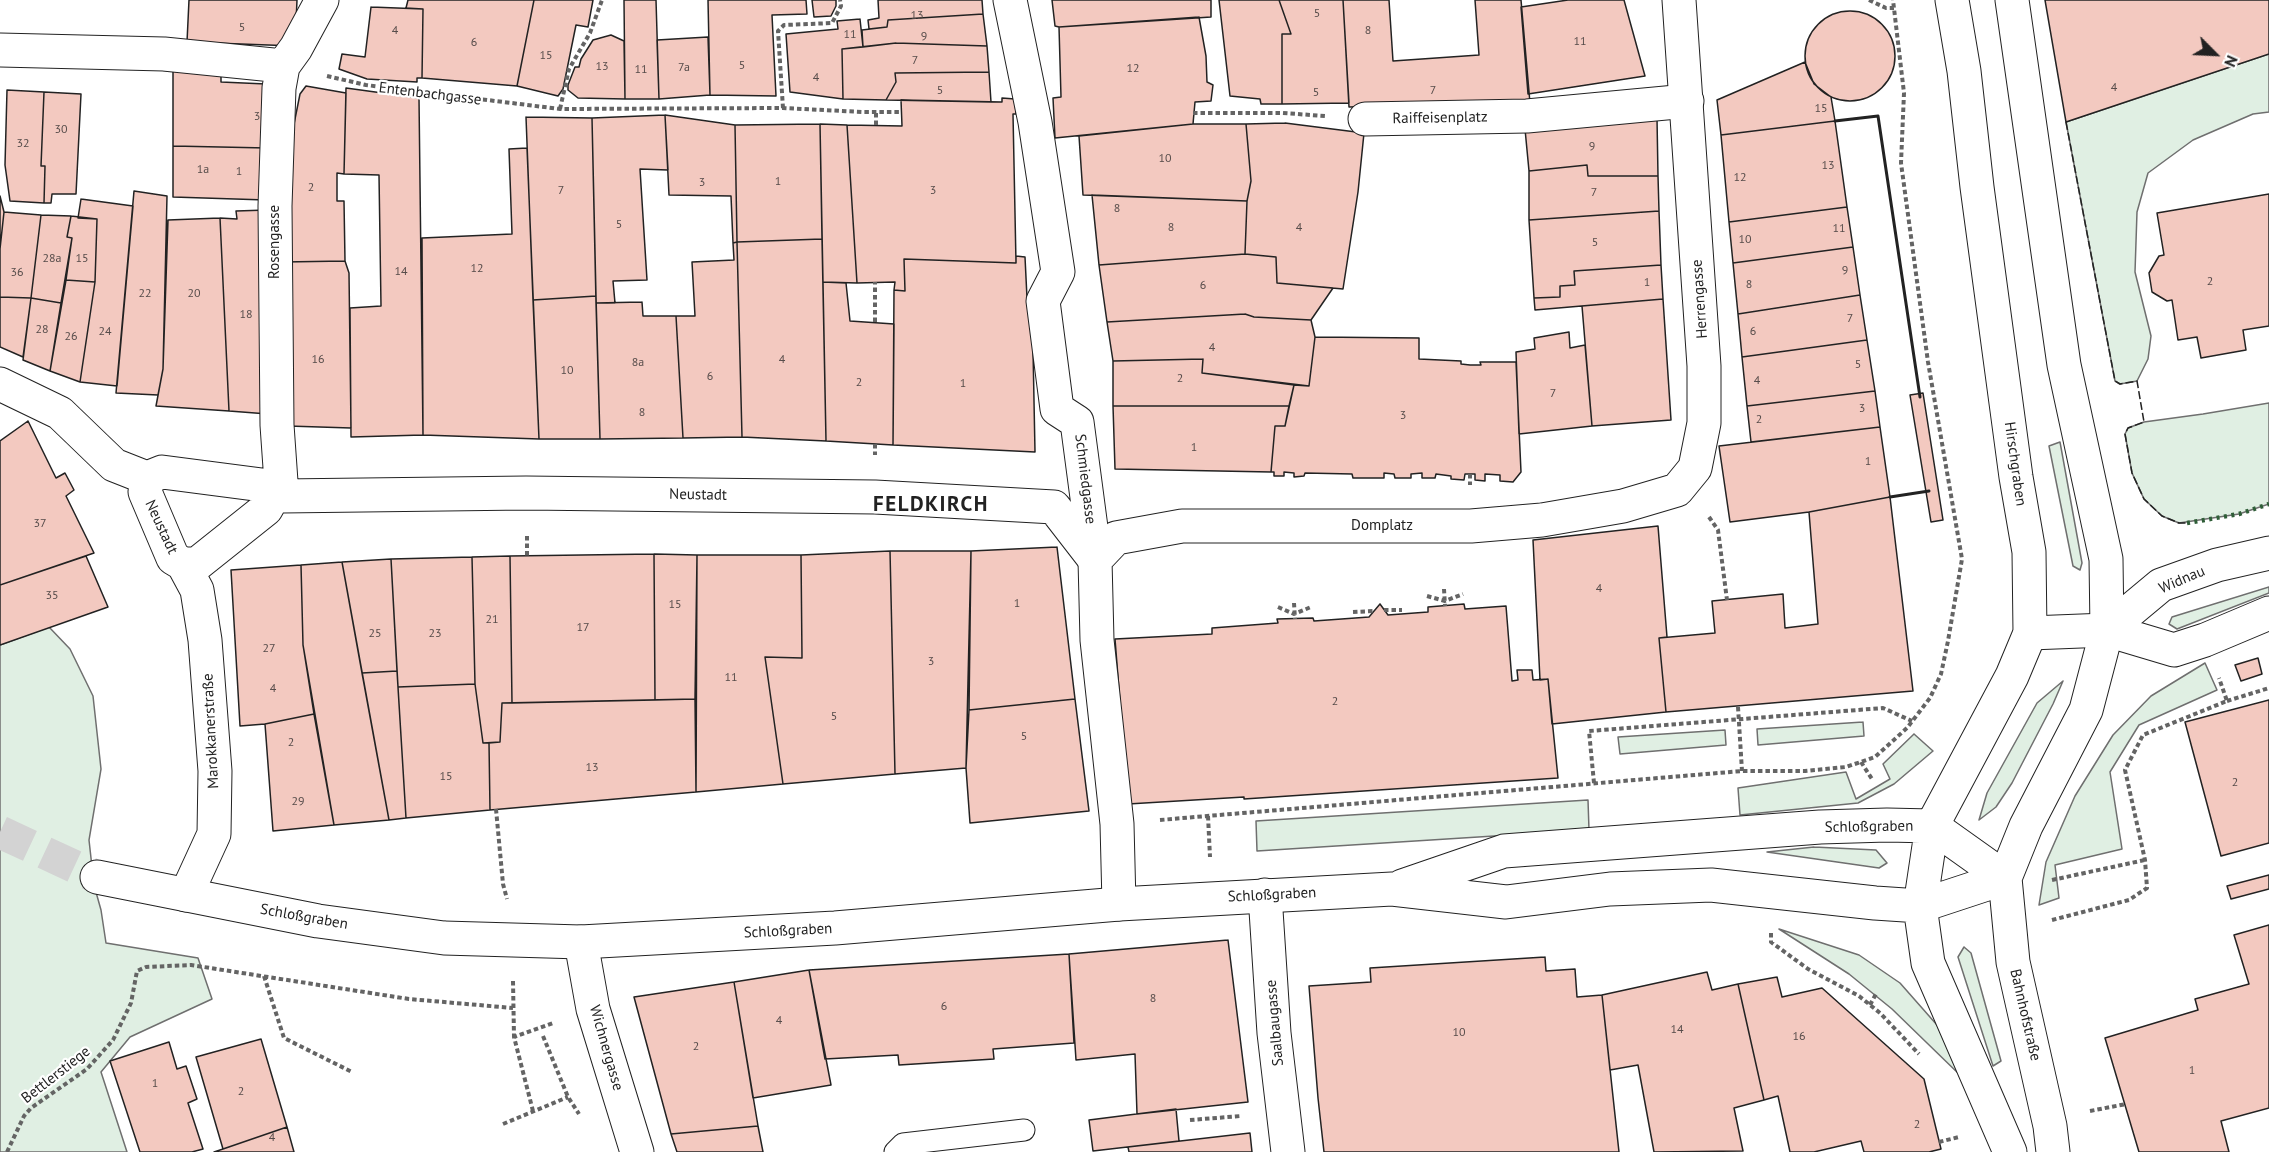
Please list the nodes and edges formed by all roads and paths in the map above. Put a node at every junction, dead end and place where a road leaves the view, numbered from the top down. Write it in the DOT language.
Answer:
graph roads {
  1 [pos="322,0"];
  2 [pos="602,0"];
  3 [pos="840,0"];
  4 [pos="1010,0"];
  5 [pos="1679,0"];
  6 [pos="1869,0"];
  7 [pos="1893,0"];
  8 [pos="1952,0"];
  9 [pos="2012,0"];
  10 [pos="1894,8"];
  11 [pos="0,50"];
  12 [pos="283,66"];
  13 [pos="1686,101"];
  14 [pos="783,108"];
  15 [pos="560,109"];
  16 [pos="876,112"];
  17 [pos="901,112"];
  18 [pos="1193,113"];
  19 [pos="1365,119"];
  20 [pos="876,125"];
  21 [pos="875,282"];
  22 [pos="875,322"];
  23 [pos="0,384"];
  24 [pos="147,478"];
  25 [pos="1677,490"];
  26 [pos="278,495"];
  27 [pos="2269,553"];
  28 [pos="1095,560"];
  29 [pos="183,564"];
  30 [pos="1444,589"];
  31 [pos="1464,594"];
  32 [pos="1427,596"];
  33 [pos="1727,600"];
  34 [pos="1294,603"];
  35 [pos="1445,603"];
  36 [pos="1278,607"];
  37 [pos="1311,607"];
  38 [pos="1384,610"];
  39 [pos="1402,610"];
  40 [pos="1374,611"];
  41 [pos="1353,612"];
  42 [pos="2269,614"];
  43 [pos="1294,616"];
  44 [pos="2107,630"];
  45 [pos="2030,633"];
  46 [pos="2216,669"];
  47 [pos="2269,688"];
  48 [pos="2227,701"];
  49 [pos="1738,707"];
  50 [pos="1739,719"];
  51 [pos="1913,721"];
  52 [pos="1861,762"];
  53 [pos="1742,771"];
  54 [pos="1872,779"];
  55 [pos="1594,783"];
  56 [pos="496,809"];
  57 [pos="1117,824"];
  58 [pos="1932,826"];
  59 [pos="2145,860"];
  60 [pos="97,877"];
  61 [pos="2005,878"];
  62 [pos="2052,880"];
  63 [pos="502,884"];
  64 [pos="1392,889"];
  65 [pos="186,895"];
  66 [pos="1265,895"];
  67 [pos="1119,904"];
  68 [pos="1920,906"];
  69 [pos="2046,922"];
  70 [pos="581,942"];
  71 [pos="1808,969"];
  72 [pos="264,976"];
  73 [pos="1877,992"];
  74 [pos="1870,1005"];
  75 [pos="513,1008"];
  76 [pos="593,1009"];
  77 [pos="543,1036"];
  78 [pos="1924,1059"];
  79 [pos="352,1072"];
  80 [pos="563,1083"];
  81 [pos="568,1097"];
  82 [pos="2126,1104"];
  83 [pos="534,1111"];
  84 [pos="2092,1111"];
  85 [pos="1284,1113"];
  86 [pos="1190,1120"];
  87 [pos="503,1124"];
  88 [pos="1024,1130"];
  89 [pos="7,1152"];
  90 [pos="637,1152"];
  91 [pos="896,1152"];
  92 [pos="1288,1152"];
  93 [pos="2010,1152"];
  94 [pos="2053,1152"];
  1 -- 12 [label="main road, Rosengasse"];
  2 -- 15 [label="path"];
  3 -- 14 [label="path"];
  4 -- 28 [label="main road, Schmiedgasse"];
  5 -- 13 [label="main road, Herrengasse"];
  6 -- 10 [label="path"];
  7 -- 10 [label="path"];
  8 -- 45 [label="main road, Hirschgraben"];
  9 -- 44 [label="main road"];
  10 -- 51 [label="path"];
  11 -- 12 [label="main road"];
  12 -- 15 [label="path, Entenbachgasse"];
  12 -- 26 [label="main road, Rosengasse"];
  13 -- 19 [label="main road, Raiffeisenplatz"];
  13 -- 25 [label="main road, Herrengasse"];
  14 -- 15 [label="path, Entenbachgasse"];
  14 -- 16 [label="path, Entenbachgasse"];
  16 -- 17 [label="path, Entenbachgasse"];
  16 -- 20 [label="path"];
  18 -- 19 [label="path"];
  21 -- 22 [label="path"];
  23 -- 24 [label="main road, Neustadt"];
  24 -- 26 [label="main road, Neustadt"];
  24 -- 29 [label="main road, Neustadt"];
  25 -- 28 [label="main road, Domplatz"];
  25 -- 33 [label="path"];
  26 -- 28 [label="main road, Neustadt"];
  26 -- 29 [label="main road, Neustadt"];
  27 -- 44 [label="main road, Widnau"];
  28 -- 57 [label="main road, Schmiedgasse"];
  29 -- 65 [label="main road, Marokkanerstraße"];
  30 -- 35 [label="path"];
  31 -- 35 [label="path"];
  32 -- 35 [label="path"];
  34 -- 43 [label="path"];
  36 -- 43 [label="path"];
  37 -- 43 [label="path"];
  38 -- 39 [label="path"];
  40 -- 41 [label="path"];
  42 -- 44 [label="main road"];
  44 -- 45 [label="main road"];
  44 -- 61 [label="main road"];
  45 -- 58 [label="main road, Hirschgraben"];
  46 -- 48 [label="path"];
  47 -- 48 [label="path"];
  48 -- 59 [label="path"];
  49 -- 50 [label="path"];
  50 -- 51 [label="path"];
  50 -- 53 [label="path"];
  50 -- 55 [label="path"];
  51 -- 52 [label="path"];
  52 -- 53 [label="path"];
  52 -- 54 [label="path"];
  53 -- 55 [label="path"];
  55 -- 57 [label="path"];
  56 -- 63 [label="path"];
  57 -- 67 [label="main road, Schmiedgasse"];
  58 -- 61 [label="main road, Schloßgraben"];
  58 -- 64 [label="main road, Schloßgraben"];
  58 -- 68 [label="main road, Hirschgraben"];
  59 -- 62 [label="path"];
  59 -- 69 [label="path"];
  60 -- 65 [label="main road, Schloßgraben"];
  61 -- 68 [label="main road, Schloßgraben"];
  61 -- 94 [label="main road, Bahnhofstraße"];
  64 -- 66 [label="main road, Schloßgraben"];
  64 -- 68 [label="main road, Schloßgraben"];
  65 -- 70 [label="main road, Schloßgraben"];
  66 -- 67 [label="main road, Schloßgraben"];
  66 -- 85 [label="main road, Saalbaugasse"];
  67 -- 70 [label="main road, Schloßgraben"];
  68 -- 93 [label="main road"];
  70 -- 76 [label="main road, Wichnergasse"];
  71 -- 74 [label="path"];
  72 -- 75 [label="path"];
  72 -- 79 [label="path"];
  72 -- 89 [label="path, Bettlerstiege"];
  73 -- 74 [label="path"];
  74 -- 78 [label="path"];
  76 -- 83 [label="path"];
  76 -- 90 [label="main road, Wichnergasse"];
  77 -- 80 [label="path"];
  81 -- 83 [label="path"];
  82 -- 84 [label="path"];
  83 -- 87 [label="path"];
  85 -- 86 [label="path"];
  85 -- 92 [label="main road, Saalbaugasse"];
  88 -- 91 [label="lane"];
}
